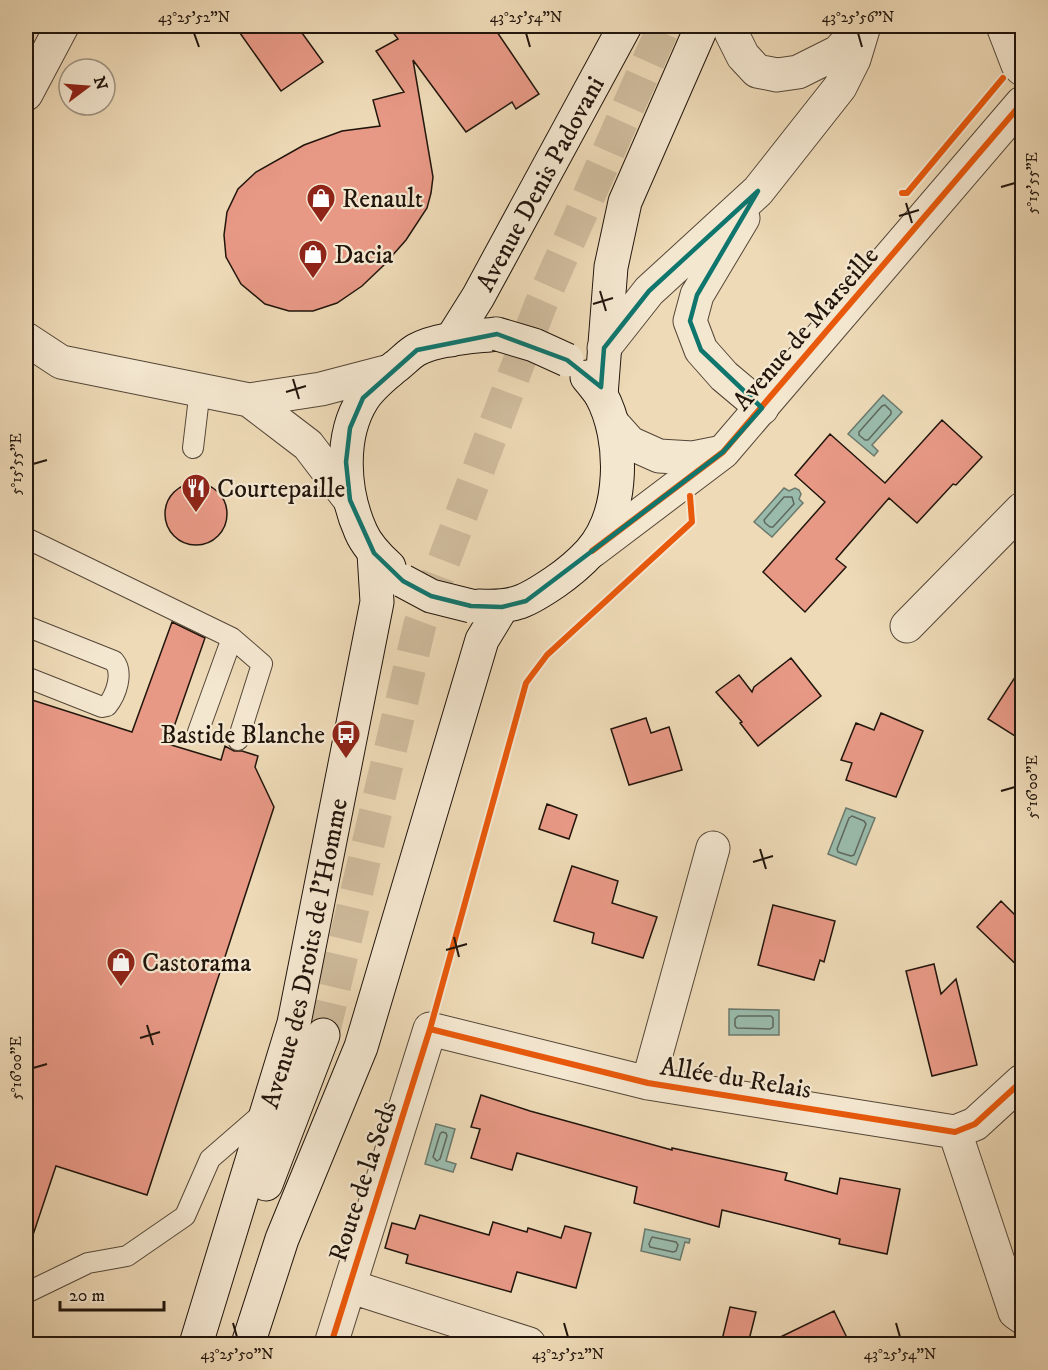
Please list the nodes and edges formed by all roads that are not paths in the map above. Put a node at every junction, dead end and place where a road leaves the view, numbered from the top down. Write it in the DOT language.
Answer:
graph roads {
  1 [pos="62,26"];
  2 [pos="625,26"];
  3 [pos="702,26"];
  4 [pos="730,26"];
  5 [pos="863,26"];
  6 [pos="1004,26"];
  7 [pos="1023,69"];
  8 [pos="26,94"];
  9 [pos="1023,103"];
  10 [pos="759,191"];
  11 [pos="26,339"];
  12 [pos="451,340"];
  13 [pos="604,348"];
  14 [pos="390,371"];
  15 [pos="200,389"];
  16 [pos="249,400"];
  17 [pos="762,408"];
  18 [pos="607,410"];
  19 [pos="193,448"];
  20 [pos="723,452"];
  21 [pos="350,500"];
  22 [pos="1023,509"];
  23 [pos="26,537"];
  24 [pos="592,551"];
  25 [pos="374,553"];
  26 [pos="487,607"];
  27 [pos="26,626"];
  28 [pos="907,626"];
  29 [pos="232,638"];
  30 [pos="26,677"];
  31 [pos="198,732"];
  32 [pos="238,740"];
  33 [pos="713,848"];
  34 [pos="430,1029"];
  35 [pos="1023,1081"];
  36 [pos="648,1083"];
  37 [pos="268,1108"];
  38 [pos="955,1132"];
  39 [pos="349,1286"];
  40 [pos="26,1293"];
  41 [pos="1023,1317"];
  42 [pos="196,1344"];
  43 [pos="204,1344"];
  44 [pos="241,1344"];
  45 [pos="248,1344"];
  46 [pos="330,1344"];
  47 [pos="529,1344"];
  1 -- 8 [label="street"];
  2 -- 12 [label="street, Avenue Denis Padovani"];
  3 -- 13 [label="street"];
  4 -- 5 [label="street"];
  5 -- 10 [label="street"];
  6 -- 7 [label="street"];
  9 -- 17 [label="street, Avenue de Marseille"];
  10 -- 13 [label="street"];
  10 -- 17 [label="street"];
  11 -- 15 [label="street"];
  12 -- 14 [label="street"];
  12 -- 18 [label="street, bridge"];
  13 -- 18 [label="street"];
  14 -- 16 [label="street"];
  14 -- 21 [label="street"];
  15 -- 16 [label="street"];
  15 -- 19 [label="lane"];
  16 -- 21 [label="street"];
  17 -- 20 [label="street, Avenue de Marseille"];
  18 -- 20 [label="street"];
  18 -- 24 [label="street"];
  20 -- 24 [label="street, Avenue de Marseille"];
  21 -- 25 [label="street"];
  22 -- 28 [label="street"];
  23 -- 29 [label="lane"];
  24 -- 26 [label="street"];
  25 -- 26 [label="street, bridge"];
  25 -- 37 [label="street, Avenue des Droits de l'Homme"];
  26 -- 45 [label="street"];
  27 -- 30 [label="lane"];
  29 -- 31 [label="lane"];
  29 -- 32 [label="lane"];
  33 -- 36 [label="street, Allée du Relais"];
  34 -- 36 [label="street, Allée du Relais"];
  34 -- 39 [label="street, Route de la Seds"];
  35 -- 38 [label="street"];
  36 -- 38 [label="street, Allée du Relais"];
  37 -- 40 [label="lane"];
  37 -- 42 [label="street, Avenue des Droits de l'Homme"];
  38 -- 41 [label="street"];
  39 -- 46 [label="street, Route de la Seds"];
  39 -- 47 [label="street"];
  43 -- 44 [label="street"];
}
